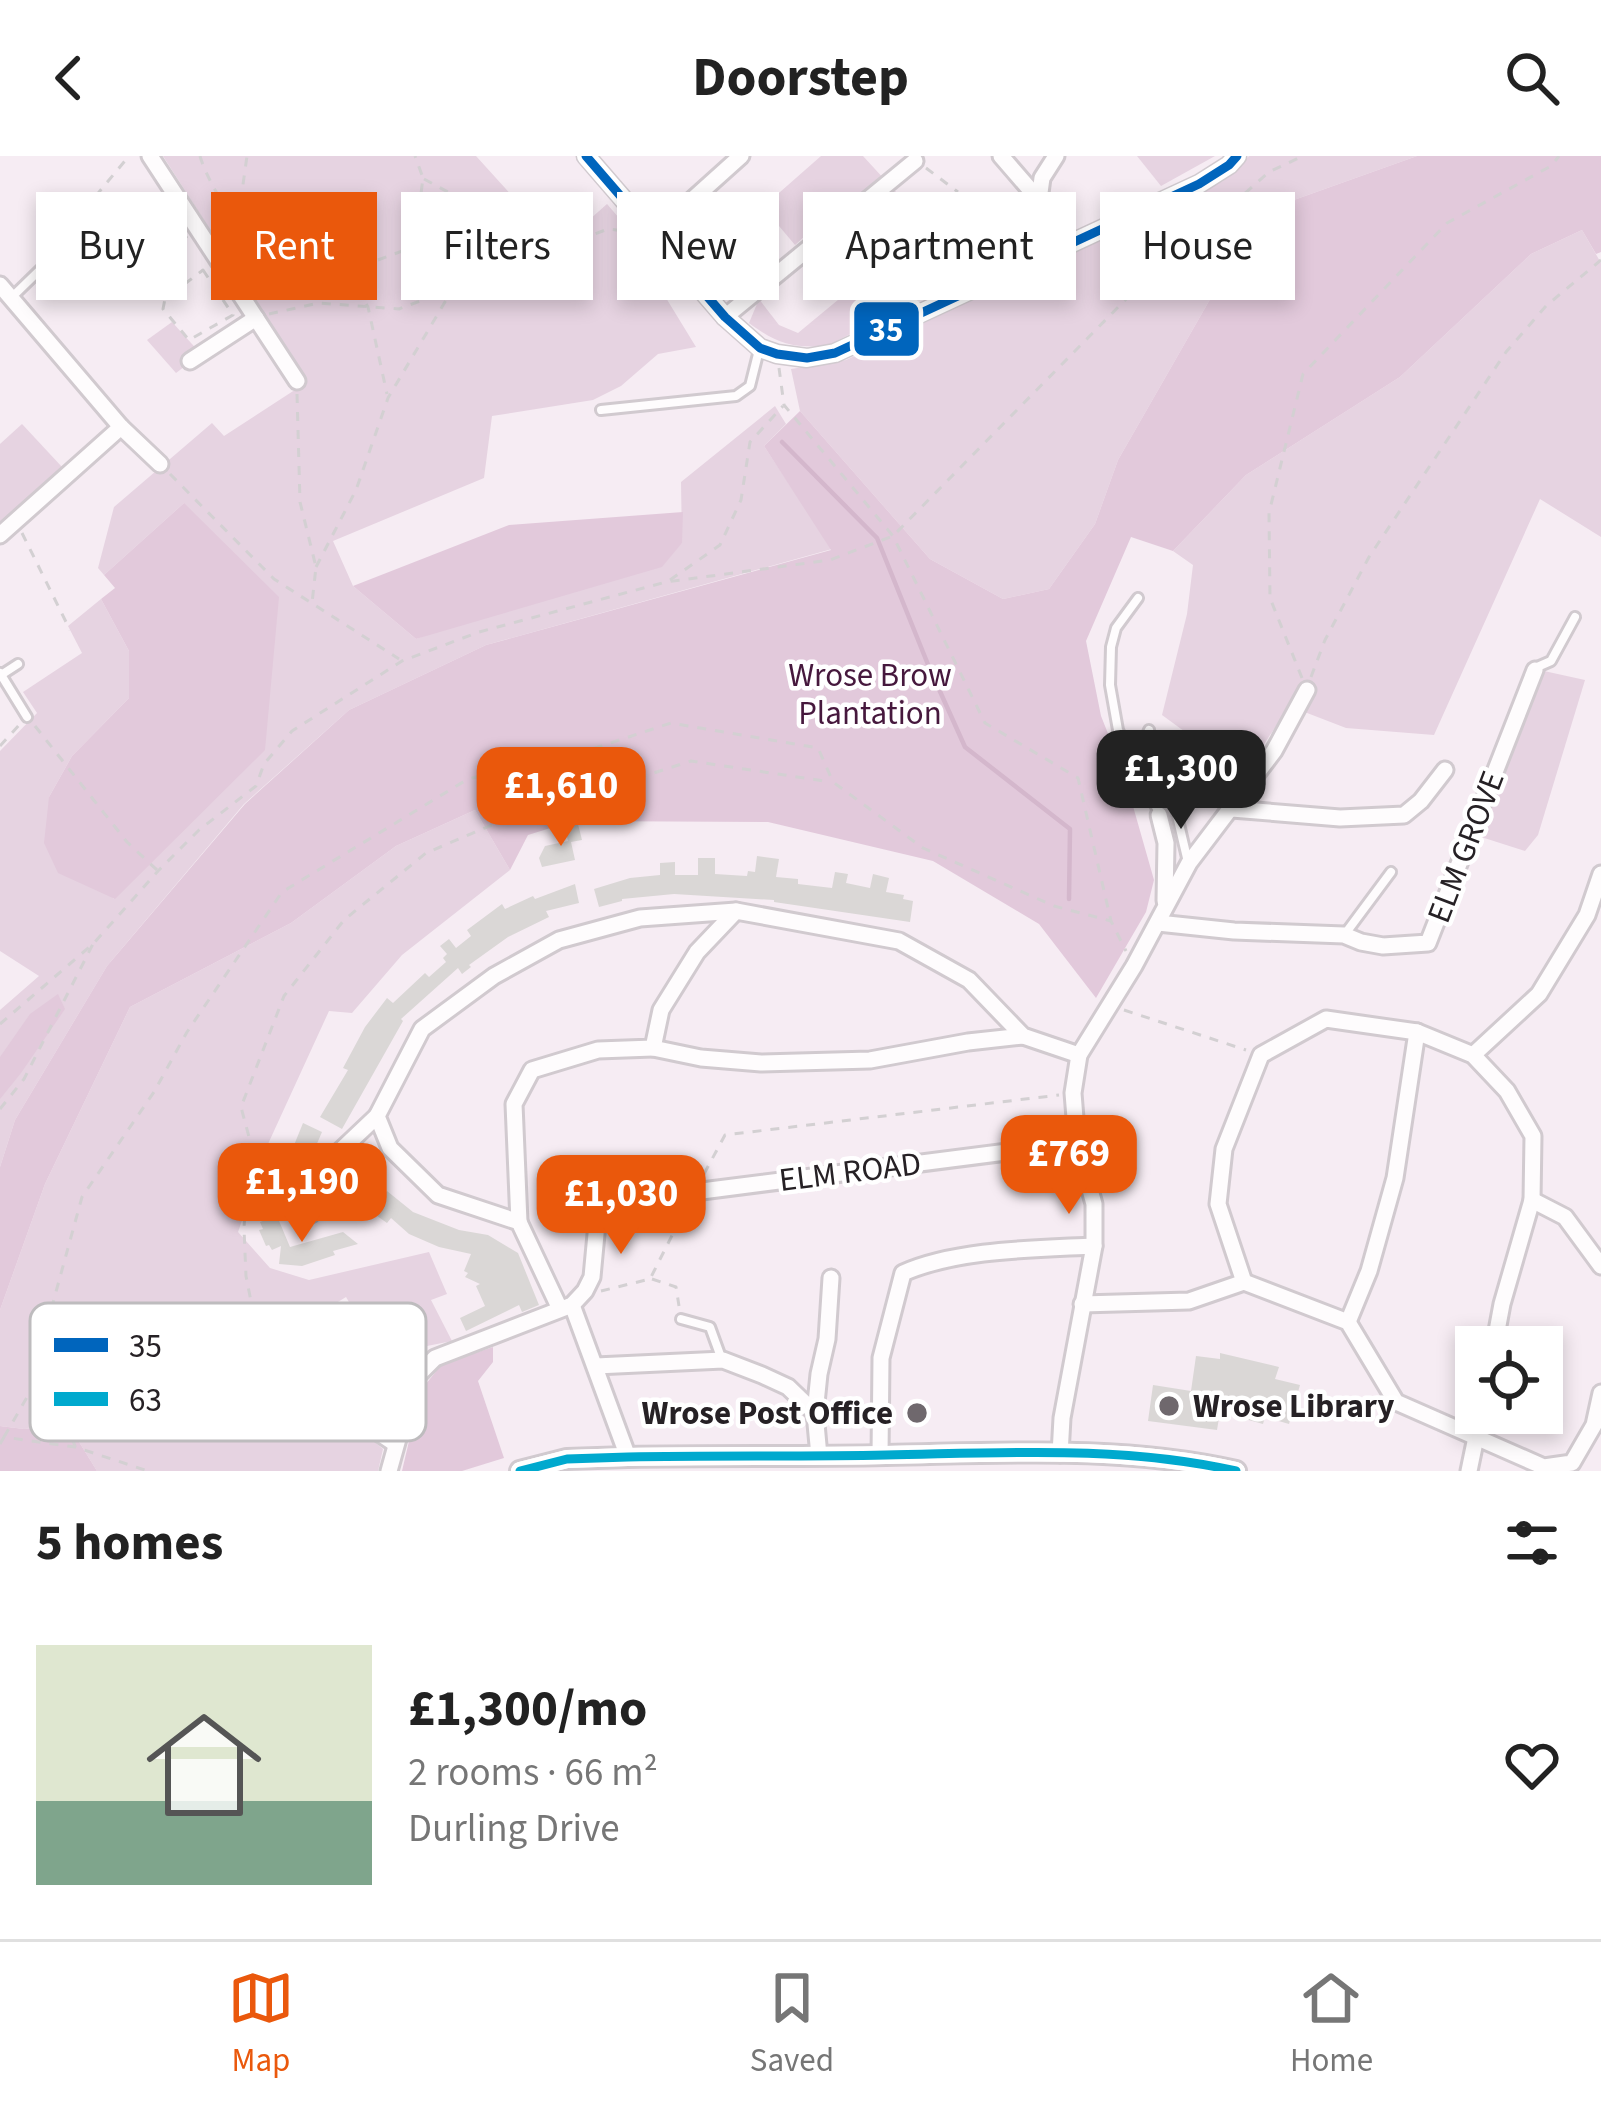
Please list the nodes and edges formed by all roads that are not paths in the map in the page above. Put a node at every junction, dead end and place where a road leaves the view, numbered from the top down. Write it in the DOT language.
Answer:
graph roads {
  1 [pos="150,156"];
  2 [pos="586,156"];
  3 [pos="742,156"];
  4 [pos="1001,156"];
  5 [pos="1057,156"];
  6 [pos="1237,156"];
  7 [pos="915,161"];
  8 [pos="701,192"];
  9 [pos="1032,192"];
  10 [pos="1040,192"];
  11 [pos="617,193"];
  12 [pos="1076,242"];
  13 [pos="36,271"];
  14 [pos="6,291"];
  15 [pos="710,300"];
  16 [pos="950,300"];
  17 [pos="725,317"];
  18 [pos="256,318"];
  19 [pos="760,348"];
  20 [pos="190,362"];
  21 [pos="297,381"];
  22 [pos="601,410"];
  23 [pos="122,427"];
  24 [pos="160,464"];
  25 [pos="0,535"];
  26 [pos="1138,598"];
  27 [pos="1575,617"];
  28 [pos="18,664"];
  29 [pos="1535,670"];
  30 [pos="1,674"];
  31 [pos="1307,690"];
  32 [pos="27,717"];
  33 [pos="1149,730"];
  34 [pos="1134,766"];
  35 [pos="1445,770"];
  36 [pos="1170,786"];
  37 [pos="1232,808"];
  38 [pos="1160,814"];
  39 [pos="1189,863"];
  40 [pos="1390,872"];
  41 [pos="1601,874"];
  42 [pos="1165,904"];
  43 [pos="736,911"];
  44 [pos="1594,913"];
  45 [pos="1158,923"];
  46 [pos="1344,935"];
  47 [pos="1417,1032"];
  48 [pos="1023,1036"];
  49 [pos="652,1048"];
  50 [pos="1473,1054"];
  51 [pos="1079,1055"];
  52 [pos="377,1116"];
  53 [pos="1076,1143"];
  54 [pos="601,1181"];
  55 [pos="694,1192"];
  56 [pos="1532,1200"];
  57 [pos="311,1214"];
  58 [pos="519,1222"];
  59 [pos="1094,1246"];
  60 [pos="1601,1266"];
  61 [pos="831,1278"];
  62 [pos="1244,1282"];
  63 [pos="1082,1304"];
  64 [pos="566,1307"];
  65 [pos="681,1319"];
  66 [pos="1348,1322"];
  67 [pos="1498,1326"];
  68 [pos="723,1360"];
  69 [pos="596,1366"];
  70 [pos="426,1367"];
  71 [pos="1601,1394"];
  72 [pos="815,1413"];
  73 [pos="1477,1436"];
  74 [pos="386,1441"];
  75 [pos="397,1441"];
  76 [pos="395,1448"];
  77 [pos="1060,1454"];
  78 [pos="628,1456"];
  79 [pos="819,1456"];
  80 [pos="880,1456"];
  81 [pos="1010,1462"];
  82 [pos="672,1463"];
  83 [pos="905,1463"];
  84 [pos="1142,1463"];
  85 [pos="788,1464"];
  86 [pos="389,1471"];
  87 [pos="520,1471"];
  88 [pos="1236,1471"];
  89 [pos="1469,1471"];
  1 -- 18 [label="street"];
  2 -- 11 [label="street"];
  3 -- 8 [label="street"];
  4 -- 9 [label="street"];
  5 -- 10 [label="street"];
  6 -- 12 [label="street"];
  7 -- 17 [label="street"];
  13 -- 14 [label="lane"];
  14 -- 23 [label="street"];
  15 -- 17 [label="street"];
  16 -- 19 [label="street"];
  17 -- 19 [label="street"];
  18 -- 20 [label="street"];
  18 -- 21 [label="street"];
  19 -- 22 [label="lane"];
  23 -- 24 [label="street"];
  23 -- 25 [label="street"];
  26 -- 34 [label="lane"];
  27 -- 29 [label="lane"];
  28 -- 30 [label="lane"];
  29 -- 46 [label="street, ELM GROVE"];
  30 -- 32 [label="lane"];
  31 -- 37 [label="street"];
  33 -- 34 [label="lane"];
  34 -- 38 [label="lane"];
  35 -- 37 [label="street"];
  36 -- 39 [label="lane"];
  37 -- 39 [label="street"];
  38 -- 42 [label="street"];
  39 -- 42 [label="street"];
  40 -- 46 [label="lane, ELM GROVE"];
  41 -- 44 [label="street"];
  42 -- 45 [label="street"];
  43 -- 48 [label="street"];
  43 -- 49 [label="street"];
  43 -- 52 [label="street"];
  44 -- 50 [label="street"];
  45 -- 46 [label="street, ELM GROVE"];
  45 -- 51 [label="street"];
  47 -- 50 [label="street"];
  47 -- 62 [label="street"];
  47 -- 66 [label="street"];
  48 -- 49 [label="street"];
  48 -- 51 [label="street"];
  49 -- 58 [label="street"];
  50 -- 56 [label="street"];
  51 -- 53 [label="street"];
  52 -- 57 [label="street"];
  52 -- 58 [label="street"];
  53 -- 55 [label="street, ELM ROAD"];
  53 -- 59 [label="street"];
  54 -- 64 [label="street"];
  56 -- 60 [label="street"];
  56 -- 67 [label="street"];
  58 -- 64 [label="street"];
  59 -- 63 [label="street"];
  59 -- 80 [label="street"];
  61 -- 72 [label="street"];
  62 -- 63 [label="street"];
  62 -- 66 [label="street"];
  63 -- 77 [label="street"];
  64 -- 69 [label="street"];
  64 -- 70 [label="street"];
  65 -- 68 [label="lane"];
  66 -- 73 [label="street"];
  68 -- 69 [label="street"];
  68 -- 72 [label="street"];
  69 -- 78 [label="street"];
  71 -- 73 [label="street"];
  72 -- 79 [label="street"];
  73 -- 89 [label="street"];
  74 -- 76 [label="lane"];
  75 -- 76 [label="street"];
  76 -- 86 [label="street"];
  77 -- 81 [label="street"];
  77 -- 84 [label="street"];
  78 -- 82 [label="street"];
  78 -- 87 [label="street"];
  79 -- 80 [label="street"];
  79 -- 85 [label="street"];
  80 -- 83 [label="street"];
  81 -- 83 [label="street"];
  82 -- 85 [label="street"];
  84 -- 88 [label="street"];
}
